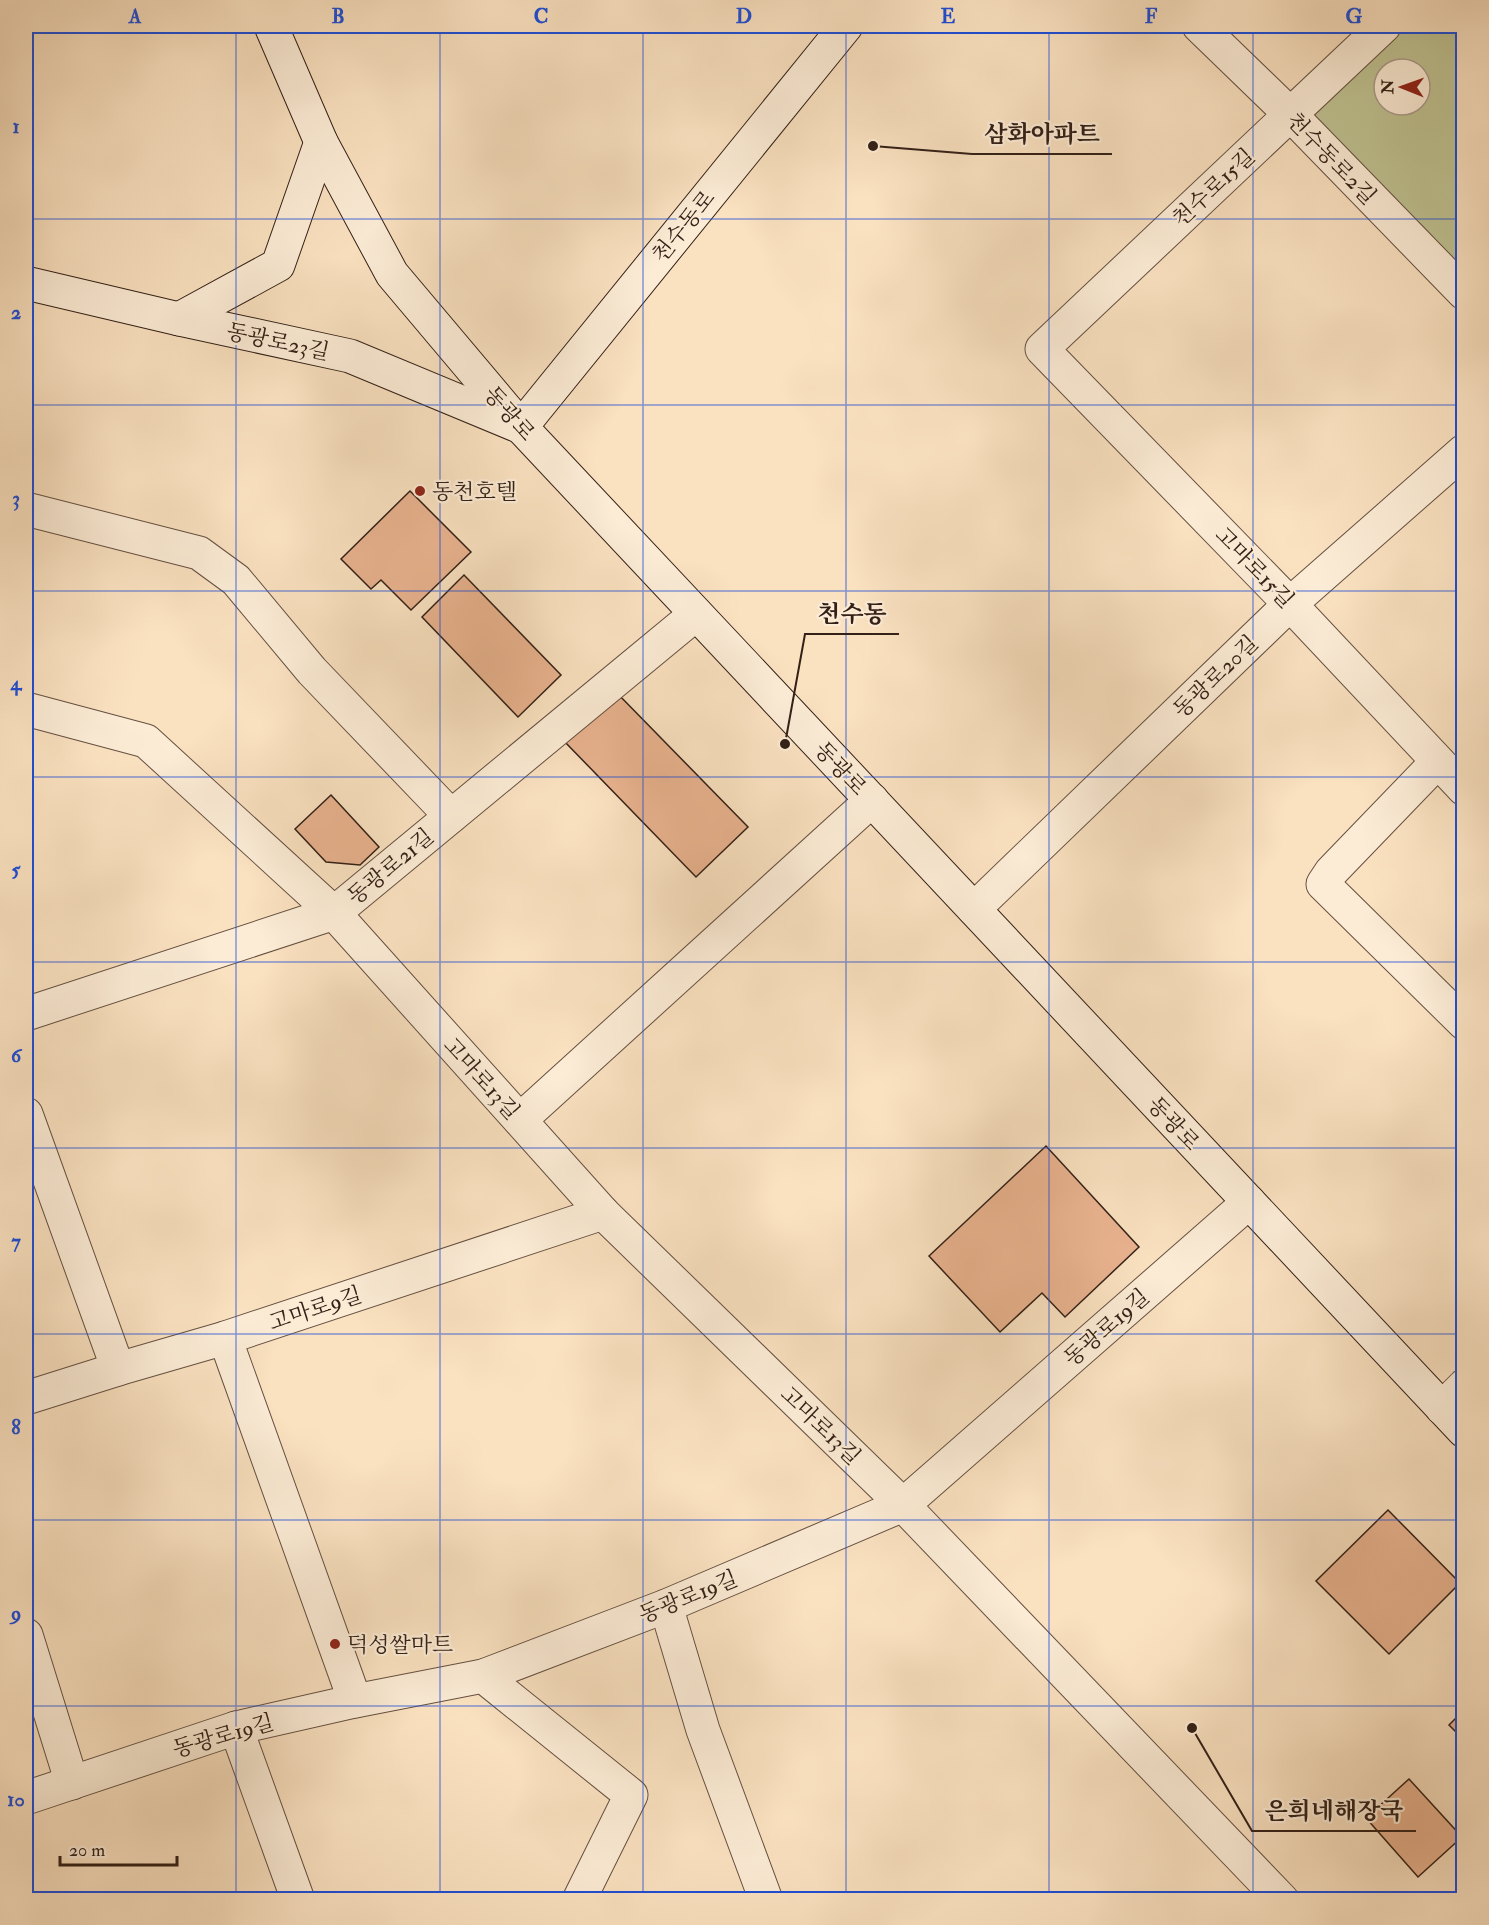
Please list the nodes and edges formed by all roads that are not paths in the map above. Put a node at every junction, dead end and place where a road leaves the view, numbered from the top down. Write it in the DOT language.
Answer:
graph roads {
  1 [pos="271,26"];
  2 [pos="846,26"];
  3 [pos="1199,26"];
  4 [pos="1384,26"];
  5 [pos="1290,114"];
  6 [pos="321,142"];
  7 [pos="26,283"];
  8 [pos="1464,293"];
  9 [pos="179,319"];
  10 [pos="1042,349"];
  11 [pos="521,427"];
  12 [pos="1464,451"];
  13 [pos="26,509"];
  14 [pos="1290,604"];
  15 [pos="696,614"];
  16 [pos="26,709"];
  17 [pos="1437,762"];
  18 [pos="1464,789"];
  19 [pos="872,800"];
  20 [pos="451,816"];
  21 [pos="974,909"];
  22 [pos="334,913"];
  23 [pos="26,1014"];
  24 [pos="1464,1023"];
  25 [pos="26,1114"];
  26 [pos="520,1120"];
  27 [pos="1248,1202"];
  28 [pos="603,1213"];
  29 [pos="225,1338"];
  30 [pos="118,1369"];
  31 [pos="26,1398"];
  32 [pos="1456,1408"];
  33 [pos="903,1505"];
  34 [pos="666,1606"];
  35 [pos="26,1635"];
  36 [pos="483,1676"];
  37 [pos="355,1701"];
  38 [pos="236,1728"];
  39 [pos="72,1783"];
  40 [pos="26,1798"];
  41 [pos="294,1898"];
  42 [pos="579,1899"];
  43 [pos="766,1899"];
  44 [pos="1282,1899"];
  1 -- 6 [label="street, 동광로"];
  2 -- 11 [label="street, 천수동로"];
  3 -- 5 [label="street, 천수동로2길"];
  4 -- 5 [label="street, 천수로15길"];
  5 -- 8 [label="street, 천수동로2길"];
  5 -- 10 [label="street, 천수로15길"];
  6 -- 9 [label="street"];
  6 -- 11 [label="street, 동광로"];
  7 -- 9 [label="street, 동광로23길"];
  9 -- 11 [label="street, 동광로23길"];
  10 -- 14 [label="street, 고마로15길"];
  11 -- 15 [label="street, 동광로"];
  12 -- 14 [label="street, 동광로20길"];
  13 -- 20 [label="street"];
  14 -- 17 [label="street, 고마로15길"];
  14 -- 21 [label="street, 동광로20길"];
  15 -- 19 [label="street, 동광로"];
  15 -- 20 [label="street, 동광로21길"];
  16 -- 22 [label="street, 고마로13길"];
  17 -- 18 [label="street, 고마로15길"];
  17 -- 24 [label="street"];
  19 -- 21 [label="street, 동광로"];
  19 -- 26 [label="street"];
  20 -- 22 [label="street, 동광로21길"];
  21 -- 27 [label="street, 동광로"];
  22 -- 23 [label="street, 동광로21길"];
  22 -- 26 [label="street, 고마로13길"];
  25 -- 30 [label="street"];
  26 -- 28 [label="street, 고마로13길"];
  27 -- 32 [label="street, 동광로"];
  27 -- 33 [label="street, 동광로19길"];
  28 -- 29 [label="street, 고마로9길"];
  28 -- 33 [label="street, 고마로13길"];
  29 -- 30 [label="street, 고마로9길"];
  29 -- 37 [label="street"];
  30 -- 31 [label="street, 고마로9길"];
  33 -- 34 [label="street, 동광로19길"];
  33 -- 44 [label="street, 고마로13길"];
  34 -- 36 [label="street, 동광로19길"];
  34 -- 43 [label="street"];
  35 -- 39 [label="street"];
  36 -- 37 [label="street, 동광로19길"];
  36 -- 42 [label="street"];
  37 -- 38 [label="street, 동광로19길"];
  38 -- 39 [label="street, 동광로19길"];
  38 -- 41 [label="street"];
  39 -- 40 [label="street, 동광로19길"];
}
